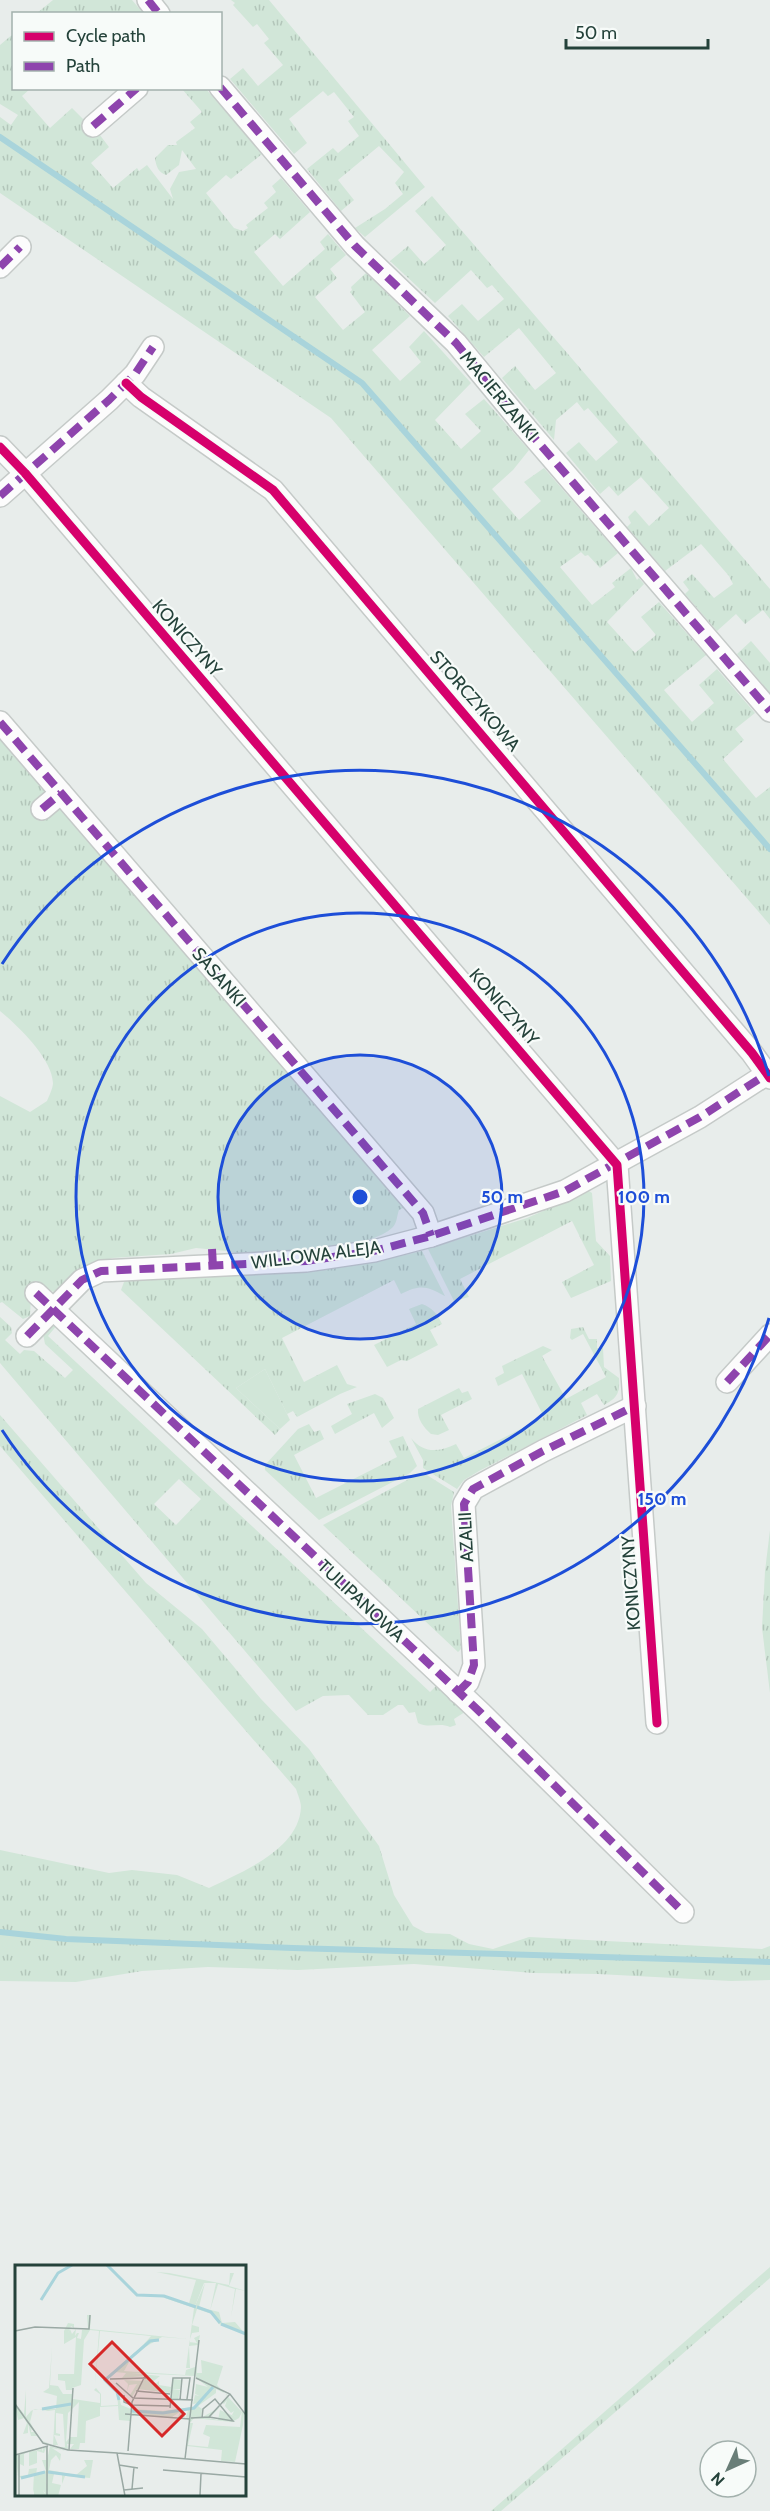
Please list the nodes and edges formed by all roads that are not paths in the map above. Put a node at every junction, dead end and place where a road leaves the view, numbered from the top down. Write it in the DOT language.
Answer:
graph roads {
  1 [pos="148,0"];
  2 [pos="157,12"];
  3 [pos="222,89"];
  4 [pos="135,90"];
  5 [pos="93,126"];
  6 [pos="20,247"];
  7 [pos="0,267"];
  8 [pos="153,347"];
  9 [pos="126,383"];
  10 [pos="0,447"];
  11 [pos="25,473"];
  12 [pos="0,496"];
  13 [pos="770,711"];
  14 [pos="0,722"];
  15 [pos="61,793"];
  16 [pos="42,809"];
  17 [pos="769,1075"];
  18 [pos="617,1164"];
  19 [pos="430,1236"];
  20 [pos="36,1293"];
  21 [pos="53,1309"];
  22 [pos="770,1335"];
  23 [pos="27,1336"];
  24 [pos="727,1382"];
  25 [pos="635,1406"];
  26 [pos="458,1692"];
  27 [pos="657,1723"];
  28 [pos="683,1912"];
  1 -- 2 [label="street"];
  3 -- 13 [label="street, MACIERZANKI"];
  4 -- 5 [label="street"];
  6 -- 7 [label="street"];
  8 -- 9 [label="street"];
  9 -- 11 [label="street"];
  9 -- 17 [label="street, STORCZYKOWA"];
  10 -- 11 [label="street, KONICZYNY"];
  11 -- 12 [label="street"];
  11 -- 18 [label="street, KONICZYNY"];
  14 -- 15 [label="street, SASANKI"];
  15 -- 16 [label="street"];
  15 -- 19 [label="street, SASANKI"];
  17 -- 18 [label="street, WILLOWA ALEJA"];
  18 -- 19 [label="street, WILLOWA ALEJA"];
  18 -- 25 [label="street, KONICZYNY"];
  19 -- 21 [label="street, WILLOWA ALEJA"];
  20 -- 21 [label="street, TULIPANOWA"];
  21 -- 23 [label="street, WILLOWA ALEJA"];
  21 -- 26 [label="street, TULIPANOWA"];
  22 -- 24 [label="street"];
  25 -- 26 [label="street, AZALII"];
  25 -- 27 [label="street, KONICZYNY"];
  26 -- 28 [label="street, TULIPANOWA"];
}
